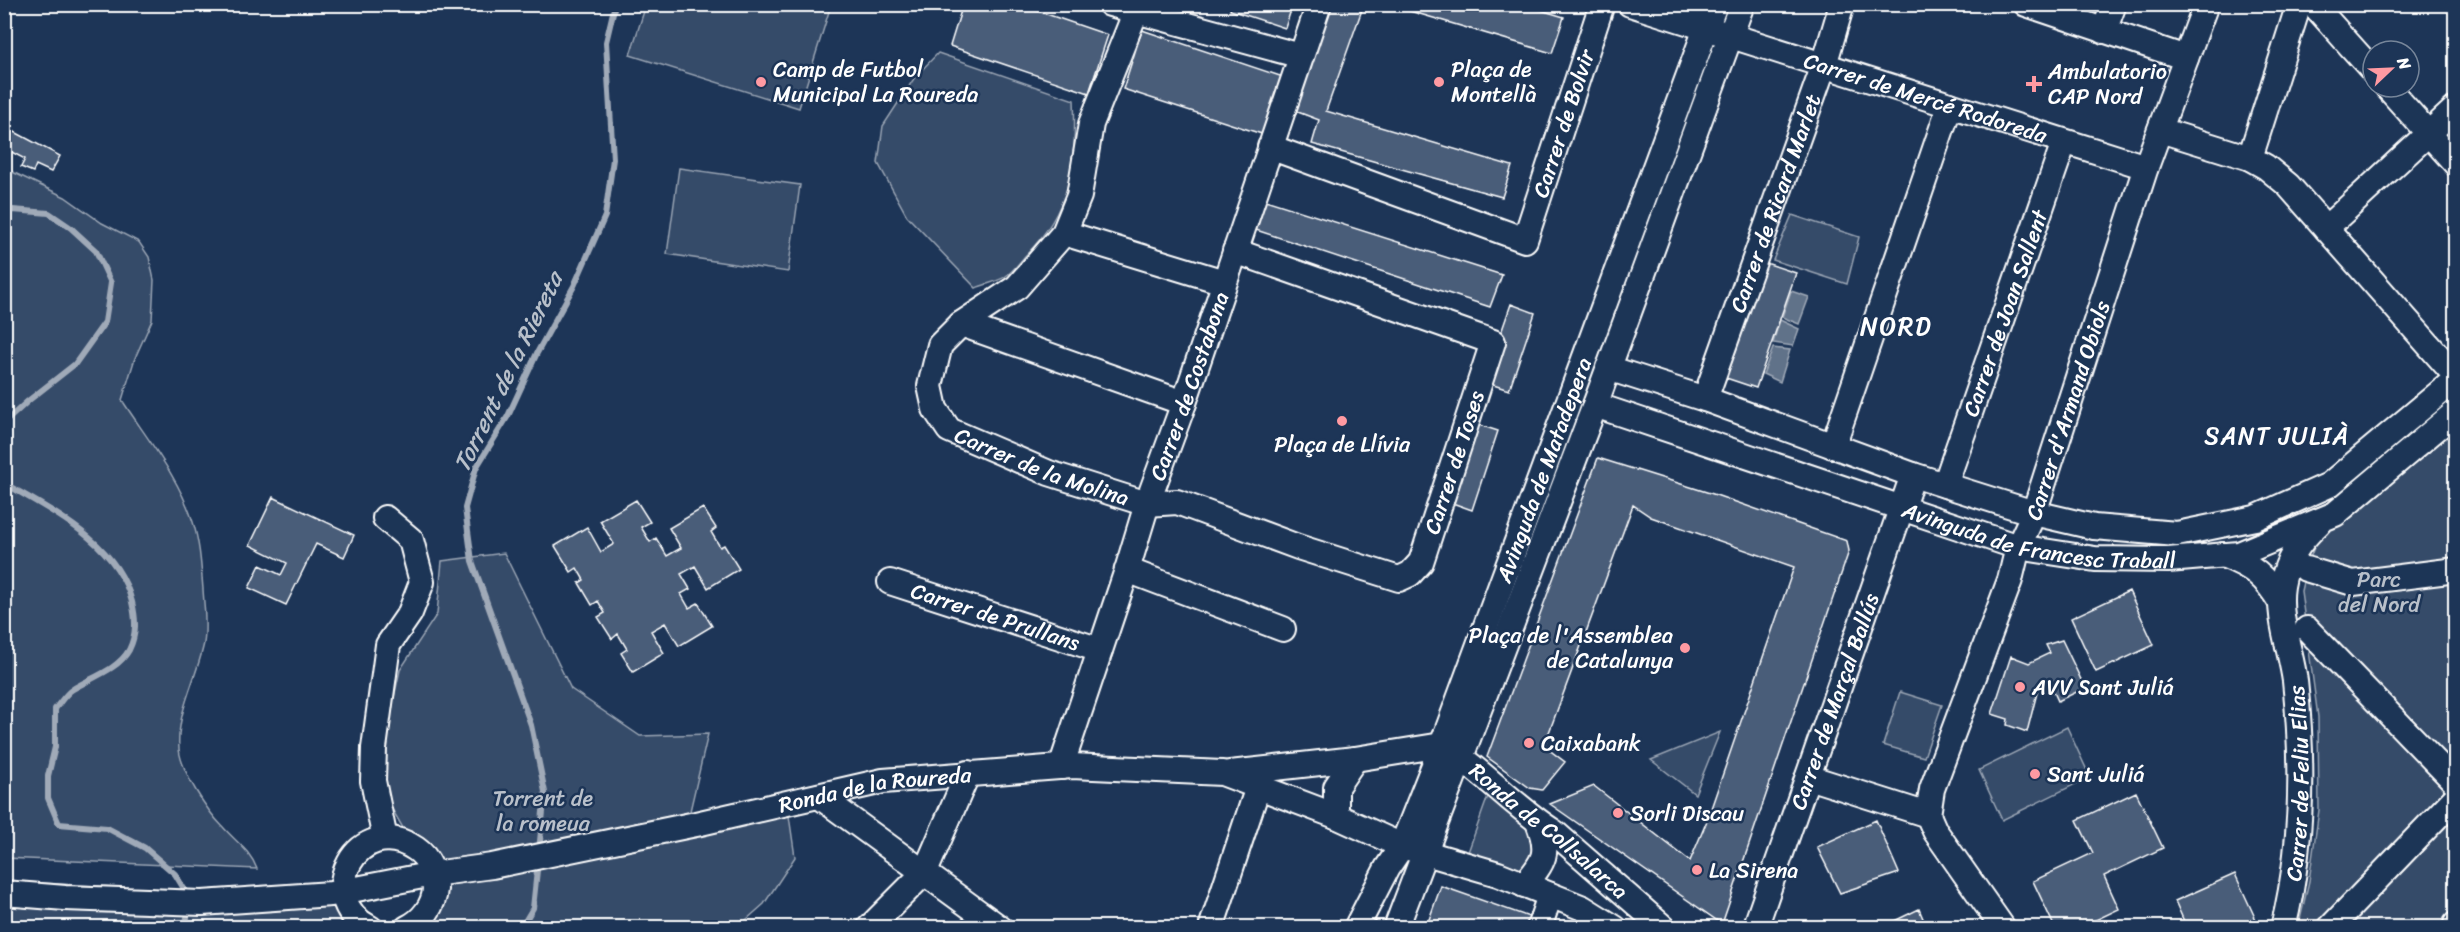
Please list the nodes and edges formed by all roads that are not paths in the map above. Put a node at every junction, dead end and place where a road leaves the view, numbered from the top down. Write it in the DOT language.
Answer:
graph roads {
  1 [pos="1110,4"];
  2 [pos="1319,4"];
  3 [pos="1602,4"];
  4 [pos="1630,4"];
  5 [pos="1715,4"];
  6 [pos="1742,4"];
  7 [pos="1842,4"];
  8 [pos="2026,4"];
  9 [pos="2114,4"];
  10 [pos="2206,4"];
  11 [pos="2299,4"];
  12 [pos="2313,4"];
  13 [pos="1136,11"];
  14 [pos="1707,29"];
  15 [pos="2104,31"];
  16 [pos="1731,36"];
  17 [pos="1301,56"];
  18 [pos="2186,58"];
  19 [pos="2361,58"];
  20 [pos="1824,65"];
  21 [pos="2398,99"];
  22 [pos="1950,105"];
  23 [pos="2456,108"];
  24 [pos="2160,130"];
  25 [pos="2429,134"];
  26 [pos="2064,142"];
  27 [pos="1270,147"];
  28 [pos="2250,159"];
  29 [pos="2456,164"];
  30 [pos="2146,167"];
  31 [pos="2326,228"];
  32 [pos="1064,233"];
  33 [pos="1235,251"];
  34 [pos="1224,282"];
  35 [pos="961,324"];
  36 [pos="1608,368"];
  37 [pos="2456,377"];
  38 [pos="1705,399"];
  39 [pos="1184,403"];
  40 [pos="1595,405"];
  41 [pos="2456,412"];
  42 [pos="1833,446"];
  43 [pos="1913,475"];
  44 [pos="1945,485"];
  45 [pos="1147,504"];
  46 [pos="1900,509"];
  47 [pos="2034,513"];
  48 [pos="385,518"];
  49 [pos="2324,518"];
  50 [pos="2018,547"];
  51 [pos="2223,555"];
  52 [pos="2306,569"];
  53 [pos="1127,570"];
  54 [pos="2456,570"];
  55 [pos="890,582"];
  56 [pos="2281,603"];
  57 [pos="1283,629"];
  58 [pos="2307,629"];
  59 [pos="1100,650"];
  60 [pos="1452,751"];
  61 [pos="1355,759"];
  62 [pos="1061,767"];
  63 [pos="969,773"];
  64 [pos="1222,773"];
  65 [pos="1808,777"];
  66 [pos="2456,783"];
  67 [pos="1258,787"];
  68 [pos="819,795"];
  69 [pos="2456,797"];
  70 [pos="1928,814"];
  71 [pos="1336,816"];
  72 [pos="1538,822"];
  73 [pos="385,840"];
  74 [pos="1413,850"];
  75 [pos="925,872"];
  76 [pos="433,874"];
  77 [pos="1524,885"];
  78 [pos="343,892"];
  79 [pos="4,893"];
  80 [pos="1550,896"];
  81 [pos="370,927"];
  82 [pos="407,927"];
  83 [pos="869,927"];
  84 [pos="1000,927"];
  85 [pos="1211,927"];
  86 [pos="1356,927"];
  87 [pos="1396,927"];
  88 [pos="1539,927"];
  89 [pos="1615,927"];
  90 [pos="1664,927"];
  91 [pos="1755,927"];
  92 [pos="2003,927"];
  93 [pos="2283,927"];
  94 [pos="2330,927"];
  1 -- 13 [label="street"];
  2 -- 17 [label="street, Carrer de Costabona"];
  3 -- 27 [label="street, Carrer de Bolvir"];
  4 -- 14 [label="street, Carrer de Mercé Rodoreda"];
  5 -- 14 [label="street, Avinguda de Matadepera"];
  6 -- 16 [label="street, Avinguda de Matadepera"];
  7 -- 20 [label="street, Carrer de Ricard Marlet"];
  8 -- 15 [label="street"];
  9 -- 15 [label="street"];
  10 -- 18 [label="street, Carrer d'Armand Obiols"];
  11 -- 28 [label="street"];
  12 -- 19 [label="street"];
  13 -- 17 [label="street"];
  13 -- 32 [label="street, Carrer de la Molina"];
  14 -- 16 [label="street, Carrer de Mercé Rodoreda"];
  14 -- 60 [label="street, Avinguda de Matadepera"];
  15 -- 18 [label="street"];
  16 -- 20 [label="street, Carrer de Mercé Rodoreda"];
  16 -- 36 [label="street, Avinguda de Matadepera"];
  17 -- 27 [label="street, Carrer de Costabona"];
  18 -- 24 [label="street, Carrer d'Armand Obiols"];
  20 -- 22 [label="street, Carrer de Mercé Rodoreda"];
  20 -- 38 [label="street, Carrer de Ricard Marlet"];
  21 -- 25 [label="street"];
  22 -- 26 [label="street, Carrer de Mercé Rodoreda"];
  22 -- 42 [label="street"];
  23 -- 25 [label="street"];
  24 -- 28 [label="street"];
  24 -- 30 [label="street, Carrer d'Armand Obiols"];
  25 -- 29 [label="street"];
  25 -- 31 [label="street"];
  26 -- 30 [label="street, Carrer de Mercé Rodoreda"];
  26 -- 44 [label="street, Carrer de Joan Sallent"];
  27 -- 33 [label="street, Carrer de Costabona"];
  28 -- 31 [label="street"];
  30 -- 47 [label="street, Carrer d'Armand Obiols"];
  31 -- 37 [label="street"];
  32 -- 34 [label="street"];
  32 -- 35 [label="street, Carrer de la Molina"];
  33 -- 34 [label="street, Carrer de Costabona"];
  33 -- 45 [label="street, Carrer de Toses"];
  34 -- 39 [label="street, Carrer de Costabona"];
  35 -- 39 [label="street"];
  35 -- 45 [label="street, Carrer de la Molina"];
  36 -- 38 [label="street, Avinguda de Francesc Traball"];
  36 -- 40 [label="street, Avinguda de Matadepera"];
  37 -- 47 [label="street, Avinguda de Francesc Traball"];
  38 -- 42 [label="street, Avinguda de Francesc Traball"];
  39 -- 45 [label="street, Carrer de Costabona"];
  40 -- 46 [label="street, Avinguda de Francesc Traball"];
  40 -- 60 [label="street, Avinguda de Matadepera"];
  41 -- 49 [label="street, Avinguda de Francesc Traball"];
  42 -- 43 [label="street, Avinguda de Francesc Traball"];
  43 -- 44 [label="street, Avinguda de Francesc Traball"];
  43 -- 46 [label="street, Carrer de Marçal Ballús"];
  44 -- 47 [label="street, Avinguda de Francesc Traball"];
  45 -- 53 [label="street, Carrer de Costabona"];
  46 -- 50 [label="street, Avinguda de Francesc Traball"];
  46 -- 65 [label="street, Carrer de Marçal Ballús"];
  47 -- 50 [label="street, Carrer d'Armand Obiols"];
  48 -- 73 [label="street"];
  49 -- 51 [label="street, Avinguda de Francesc Traball"];
  49 -- 56 [label="street, Carrer de Feliu Elias"];
  50 -- 51 [label="street, Avinguda de Francesc Traball"];
  50 -- 70 [label="street, Carrer d'Armand Obiols"];
  51 -- 56 [label="street, Carrer de Feliu Elias"];
  52 -- 54 [label="street"];
  53 -- 57 [label="street"];
  53 -- 59 [label="street, Carrer de Costabona"];
  55 -- 59 [label="street, Carrer de Prullans"];
  56 -- 93 [label="street, Carrer de Feliu Elias"];
  58 -- 66 [label="street"];
  59 -- 62 [label="street, Carrer de Costabona"];
  60 -- 61 [label="street"];
  60 -- 72 [label="street, Ronda de Collsalarca"];
  60 -- 74 [label="street, Avinguda de Matadepera"];
  61 -- 64 [label="street"];
  61 -- 71 [label="street"];
  62 -- 63 [label="street, Ronda de la Roureda"];
  62 -- 64 [label="street, Ronda de la Roureda"];
  63 -- 68 [label="street, Ronda de la Roureda"];
  63 -- 75 [label="street"];
  64 -- 67 [label="street, Ronda de la Roureda"];
  65 -- 70 [label="street"];
  65 -- 91 [label="street, Carrer de Marçal Ballús"];
  67 -- 71 [label="street, Ronda de la Roureda"];
  67 -- 85 [label="street"];
  68 -- 75 [label="street"];
  68 -- 76 [label="street, Ronda de la Roureda"];
  69 -- 94 [label="street"];
  70 -- 92 [label="street"];
  71 -- 74 [label="street, Ronda de la Roureda"];
  72 -- 77 [label="street"];
  72 -- 90 [label="street, Ronda de Collsalarca"];
  73 -- 76 [label="street"];
  73 -- 78 [label="street"];
  74 -- 77 [label="street, Ronda de Collsalarca"];
  74 -- 86 [label="street, Avinguda de Matadepera"];
  74 -- 87 [label="street, Avinguda de Matadepera"];
  75 -- 83 [label="street"];
  75 -- 84 [label="street"];
  76 -- 78 [label="street, Ronda de la Roureda"];
  76 -- 82 [label="street"];
  77 -- 80 [label="street, Ronda de Collsalarca"];
  78 -- 79 [label="street, Ronda de la Roureda"];
  78 -- 81 [label="street"];
  80 -- 88 [label="street"];
  80 -- 89 [label="street, Ronda de Collsalarca"];
}
